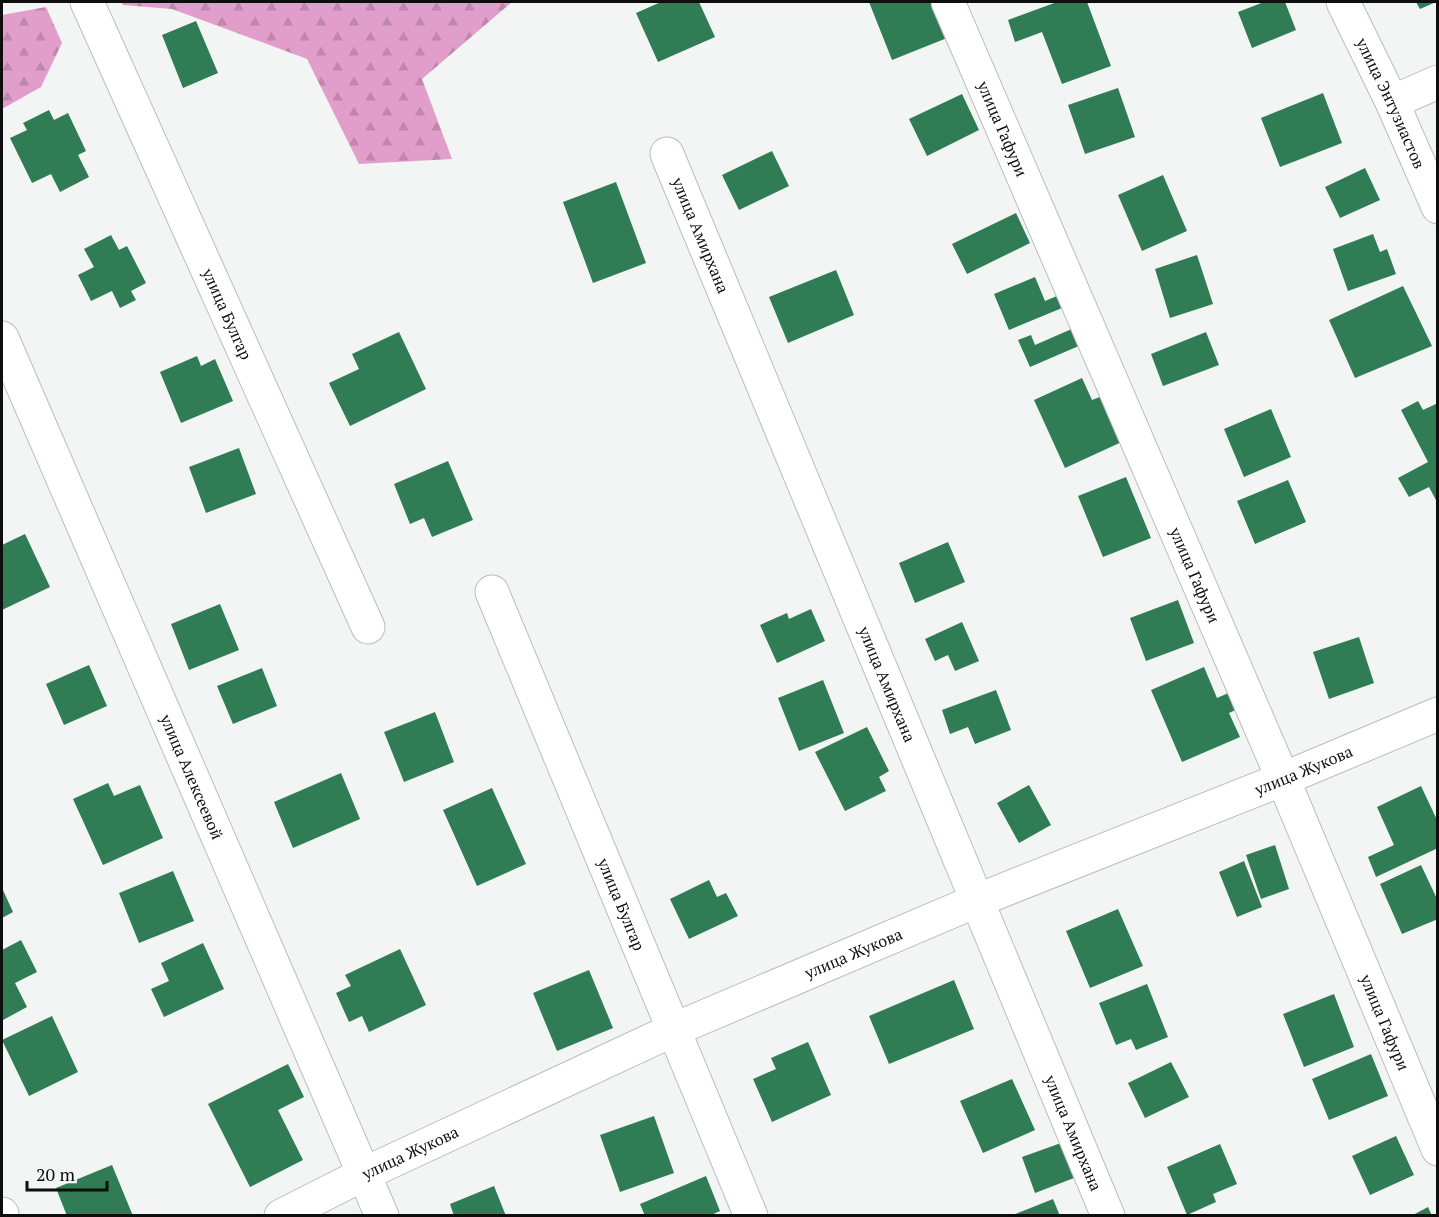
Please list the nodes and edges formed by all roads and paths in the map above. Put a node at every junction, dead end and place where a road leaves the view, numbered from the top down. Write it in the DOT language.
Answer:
graph roads {
  1 [pos="87,2"];
  2 [pos="948,2"];
  3 [pos="1343,2"];
  4 [pos="1437,82"];
  5 [pos="1392,102"];
  6 [pos="667,154"];
  7 [pos="1437,207"];
  8 [pos="2,338"];
  9 [pos="492,592"];
  10 [pos="368,627"];
  11 [pos="1437,714"];
  12 [pos="1283,779"];
  13 [pos="976,901"];
  14 [pos="673,1030"];
  15 [pos="1437,1149"];
  16 [pos="364,1173"];
  17 [pos="280,1215"];
  18 [pos="382,1215"];
  19 [pos="751,1215"];
  20 [pos="1108,1215"];
  1 -- 10 [label="street, улица Булгар"];
  2 -- 12 [label="street, улица Гафури"];
  3 -- 5 [label="street, улица Энтузиастов"];
  4 -- 5 [label="street"];
  5 -- 7 [label="street, улица Энтузиастов"];
  6 -- 13 [label="street, улица Амирхана"];
  8 -- 16 [label="street, улица Алексеевой"];
  9 -- 14 [label="street, улица Булгар"];
  11 -- 12 [label="street, улица Жукова"];
  12 -- 13 [label="street, улица Жукова"];
  12 -- 15 [label="street, улица Гафури"];
  13 -- 14 [label="street, улица Жукова"];
  13 -- 20 [label="street, улица Амирхана"];
  14 -- 16 [label="street, улица Жукова"];
  14 -- 19 [label="street, улица Булгар"];
  16 -- 17 [label="street, улица Жукова"];
  16 -- 18 [label="street, улица Алексеевой"];
}
